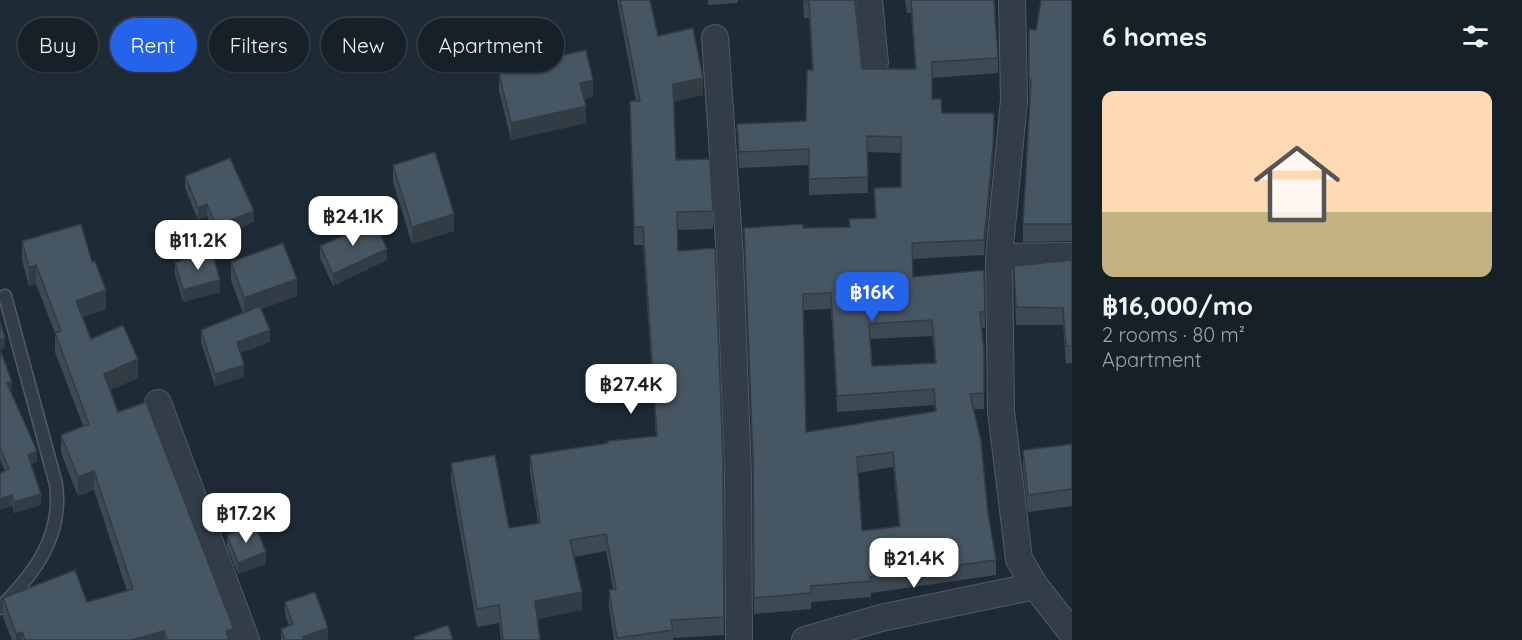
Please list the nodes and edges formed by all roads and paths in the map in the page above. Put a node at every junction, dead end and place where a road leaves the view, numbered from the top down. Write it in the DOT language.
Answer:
graph roads {
  1 [pos="869,0"];
  2 [pos="1012,0"];
  3 [pos="715,38"];
  4 [pos="875,63"];
  5 [pos="1072,256"];
  6 [pos="999,257"];
  7 [pos="5,296"];
  8 [pos="158,403"];
  9 [pos="1035,586"];
  10 [pos="0,608"];
  11 [pos="1072,633"];
  12 [pos="246,640"];
  13 [pos="739,640"];
  14 [pos="805,640"];
  1 -- 4 [label="street"];
  2 -- 6 [label="street"];
  3 -- 13 [label="street"];
  5 -- 6 [label="street"];
  6 -- 9 [label="street"];
  7 -- 10 [label="lane"];
  8 -- 12 [label="street"];
  9 -- 11 [label="street"];
  9 -- 14 [label="street"];
}
